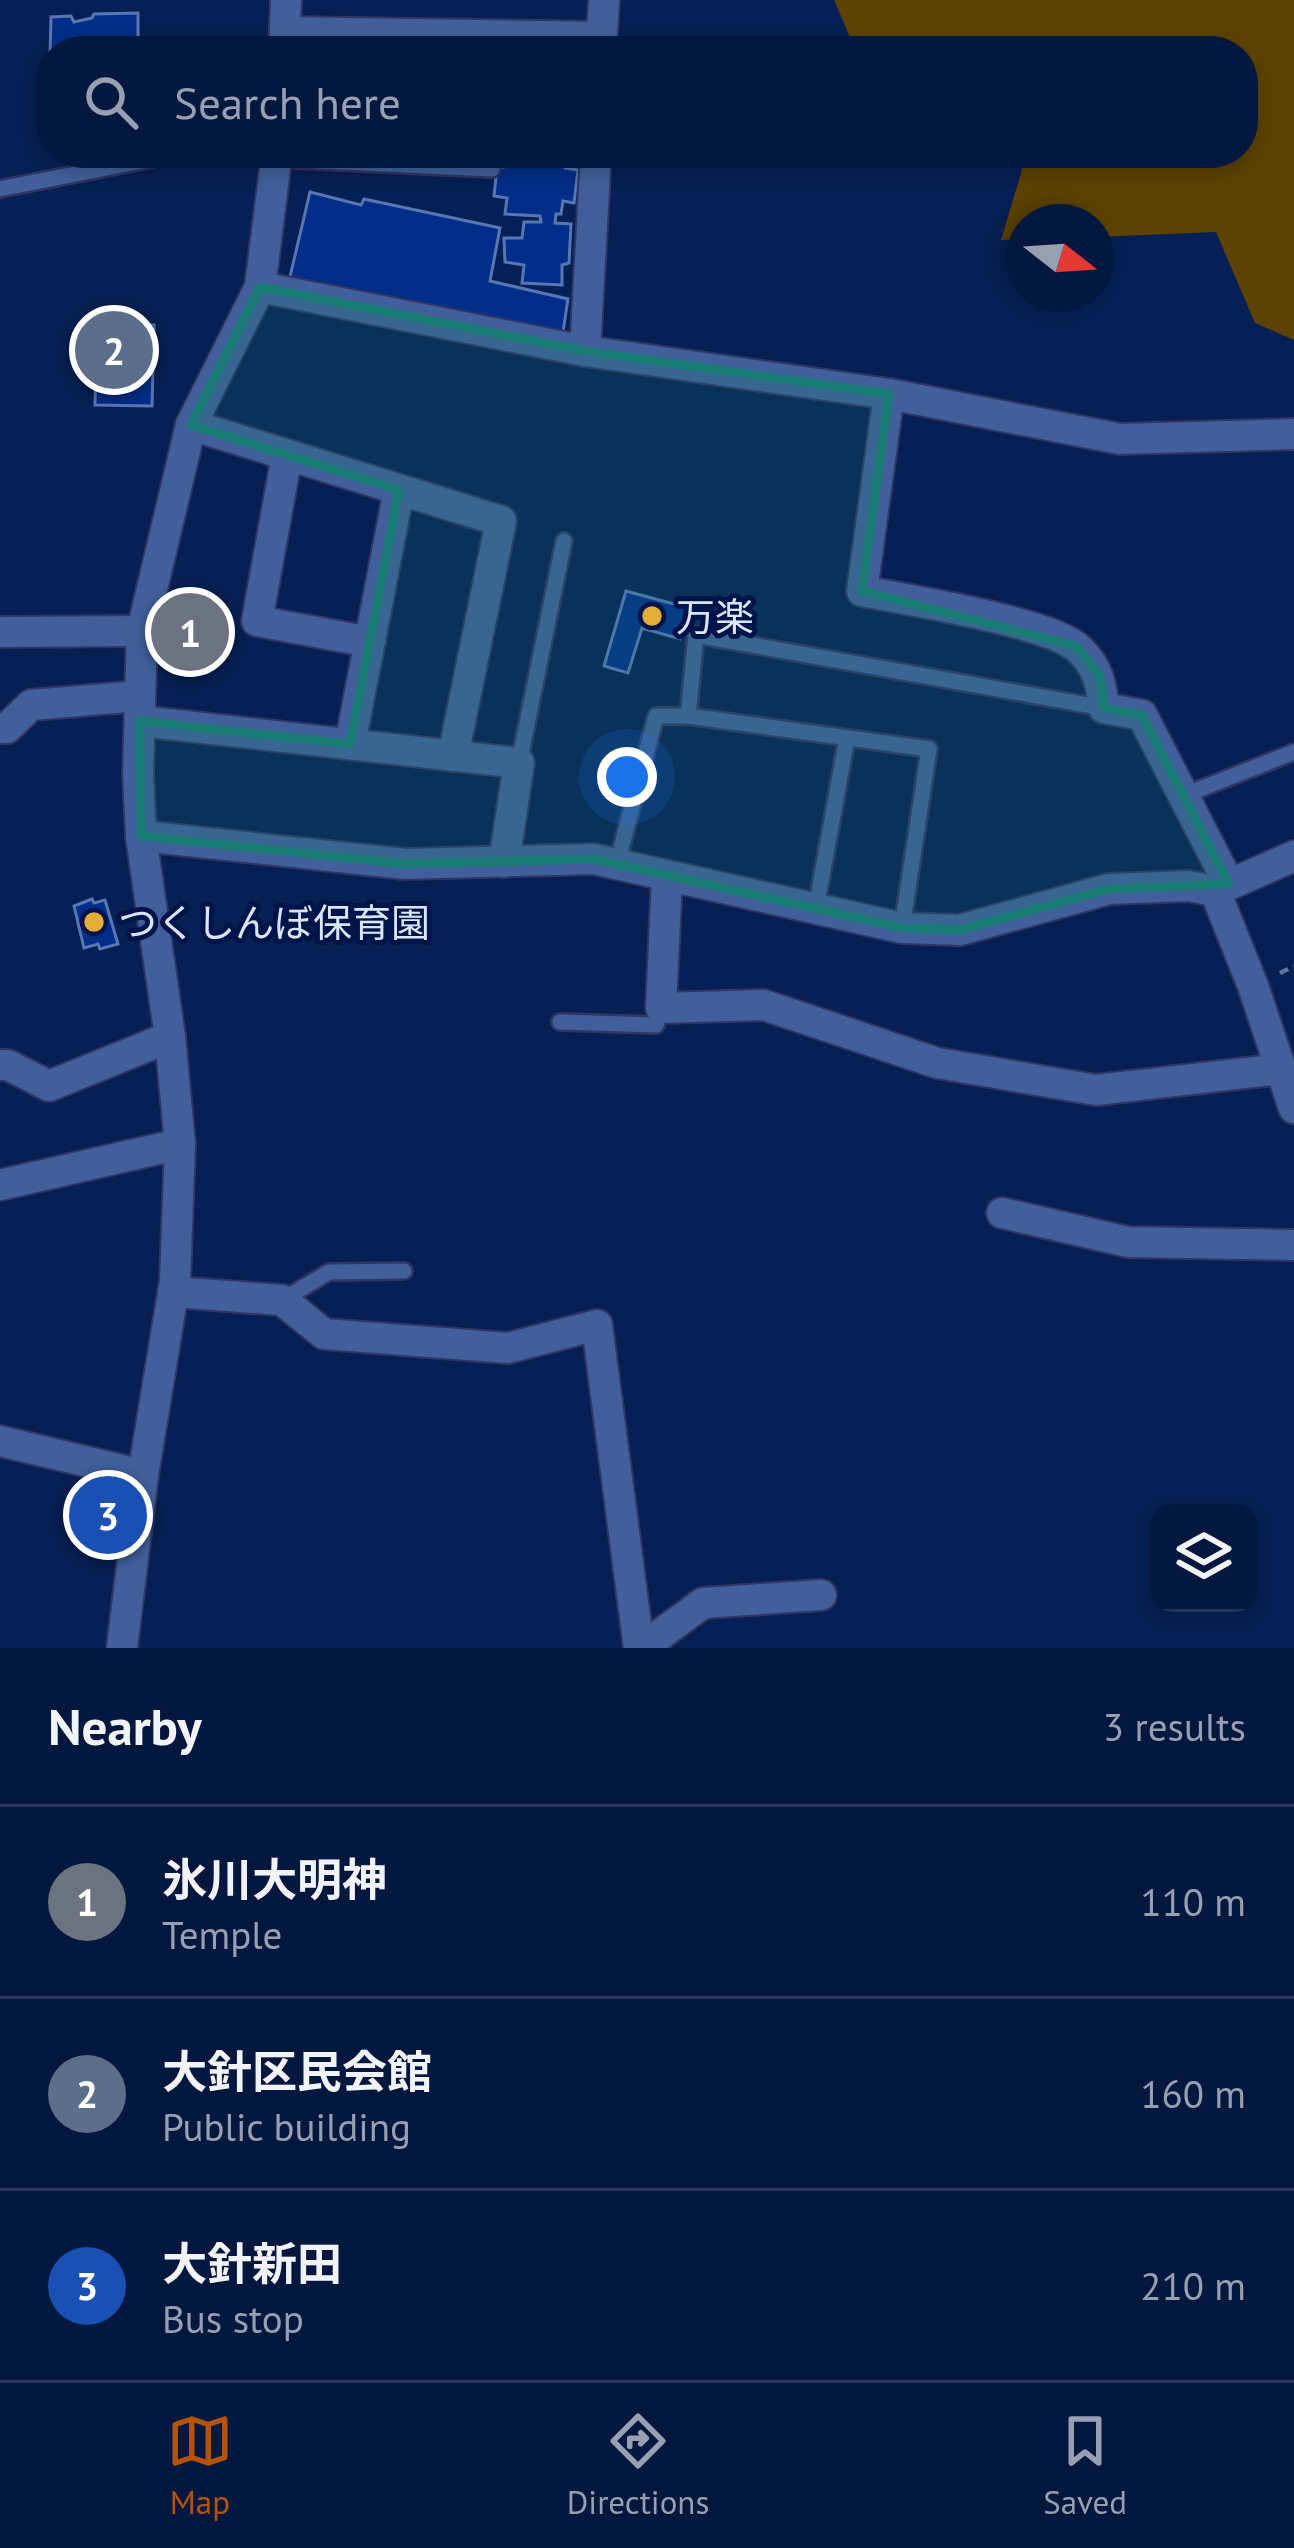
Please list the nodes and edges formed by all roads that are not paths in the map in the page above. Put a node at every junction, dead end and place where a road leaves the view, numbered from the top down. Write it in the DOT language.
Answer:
graph roads {
  1 [pos="286,0"];
  2 [pos="604,0"];
  3 [pos="285,36"];
  4 [pos="602,36"];
  5 [pos="69,168"];
  6 [pos="275,168"];
  7 [pos="475,168"];
  8 [pos="595,168"];
  9 [pos="492,169"];
  10 [pos="0,189"];
  11 [pos="260,287"];
  12 [pos="585,351"];
  13 [pos="889,394"];
  14 [pos="191,425"];
  15 [pos="1294,434"];
  16 [pos="287,455"];
  17 [pos="399,490"];
  18 [pos="564,541"];
  19 [pos="0,632"];
  20 [pos="142,632"];
  21 [pos="370,642"];
  22 [pos="139,708"];
  23 [pos="1104,708"];
  24 [pos="688,716"];
  25 [pos="0,728"];
  26 [pos="847,738"];
  27 [pos="350,744"];
  28 [pos="1294,752"];
  29 [pos="453,756"];
  30 [pos="519,763"];
  31 [pos="1182,796"];
  32 [pos="141,836"];
  33 [pos="1294,856"];
  34 [pos="504,862"];
  35 [pos="617,864"];
  36 [pos="667,876"];
  37 [pos="1222,888"];
  38 [pos="816,908"];
  39 [pos="902,928"];
  40 [pos="661,1008"];
  41 [pos="560,1022"];
  42 [pos="170,1037"];
  43 [pos="0,1065"];
  44 [pos="1281,1069"];
  45 [pos="1293,1103"];
  46 [pos="180,1144"];
  47 [pos="0,1184"];
  48 [pos="1002,1213"];
  49 [pos="1294,1245"];
  50 [pos="404,1271"];
  51 [pos="173,1292"];
  52 [pos="282,1300"];
  53 [pos="0,1441"];
  54 [pos="143,1475"];
  55 [pos="821,1595"];
  56 [pos="122,1648"];
  57 [pos="640,1648"];
  1 -- 3 [label="street"];
  2 -- 4 [label="street"];
  5 -- 10 [label="lane"];
  6 -- 11 [label="street"];
  7 -- 9 [label="lane"];
  8 -- 12 [label="street"];
  11 -- 12 [label="street"];
  11 -- 14 [label="street"];
  12 -- 13 [label="street"];
  13 -- 15 [label="street"];
  13 -- 23 [label="street"];
  14 -- 16 [label="street"];
  14 -- 20 [label="street"];
  16 -- 17 [label="street"];
  16 -- 21 [label="street"];
  17 -- 21 [label="street"];
  17 -- 29 [label="street"];
  18 -- 30 [label="lane"];
  19 -- 20 [label="street"];
  20 -- 22 [label="street"];
  21 -- 27 [label="street"];
  22 -- 25 [label="street"];
  22 -- 27 [label="street"];
  22 -- 32 [label="street"];
  23 -- 24 [label="lane"];
  23 -- 31 [label="street"];
  24 -- 26 [label="lane"];
  24 -- 35 [label="lane"];
  26 -- 38 [label="lane"];
  26 -- 39 [label="lane"];
  27 -- 29 [label="street"];
  28 -- 31 [label="lane"];
  29 -- 30 [label="street"];
  30 -- 34 [label="street"];
  31 -- 37 [label="street"];
  32 -- 34 [label="street"];
  32 -- 42 [label="street"];
  33 -- 37 [label="street"];
  34 -- 35 [label="street"];
  35 -- 36 [label="street"];
  36 -- 38 [label="street"];
  36 -- 40 [label="street"];
  37 -- 39 [label="street"];
  37 -- 44 [label="street"];
  38 -- 39 [label="street"];
  40 -- 41 [label="lane"];
  40 -- 44 [label="street"];
  42 -- 43 [label="street"];
  42 -- 46 [label="street"];
  44 -- 45 [label="street"];
  46 -- 47 [label="street"];
  46 -- 51 [label="street"];
  48 -- 49 [label="street"];
  50 -- 52 [label="lane"];
  51 -- 52 [label="street"];
  51 -- 54 [label="street"];
  52 -- 57 [label="street"];
  53 -- 54 [label="street"];
  54 -- 56 [label="street"];
  55 -- 57 [label="street"];
}
